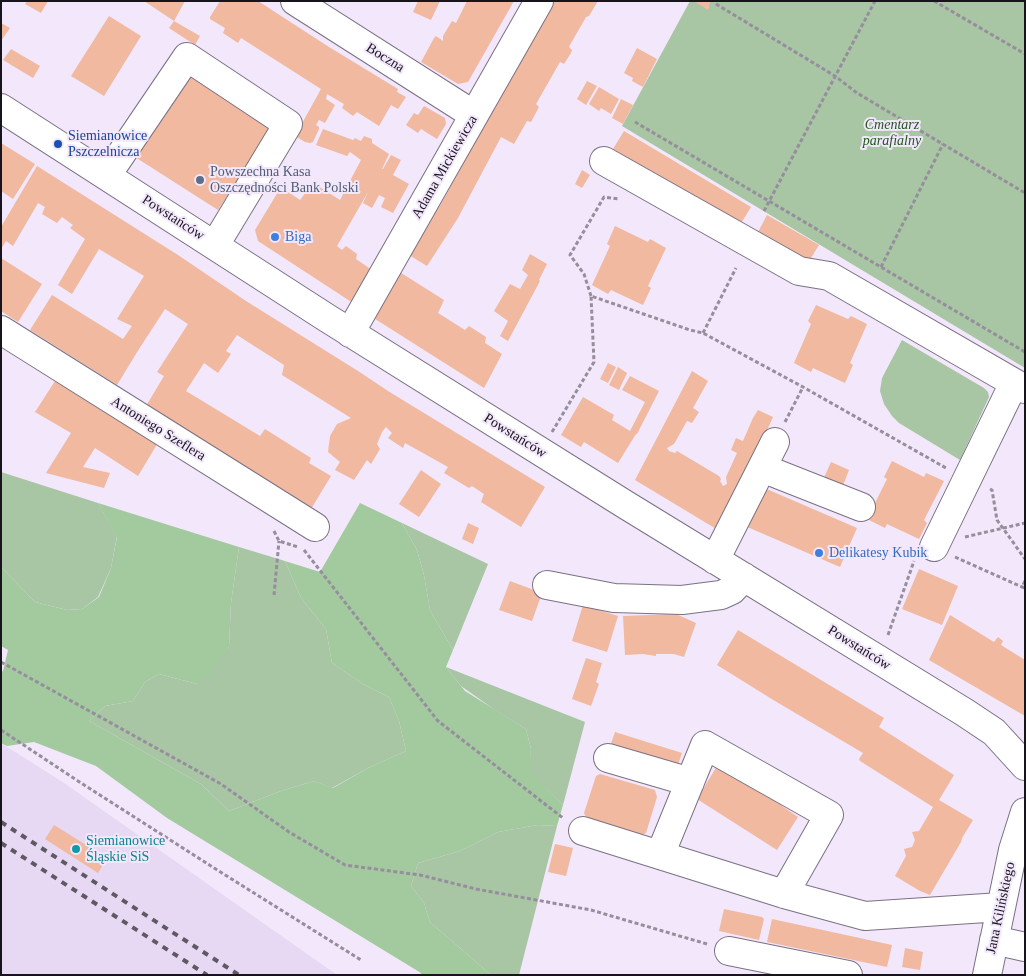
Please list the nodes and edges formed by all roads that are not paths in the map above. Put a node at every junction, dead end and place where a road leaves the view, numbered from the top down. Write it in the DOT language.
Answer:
graph roads {
  1 [pos="295,1"];
  2 [pos="539,1"];
  3 [pos="1,108"];
  4 [pos="474,115"];
  5 [pos="604,161"];
  6 [pos="107,175"];
  7 [pos="215,245"];
  8 [pos="1,330"];
  9 [pos="350,333"];
  10 [pos="1019,386"];
  11 [pos="780,432"];
  12 [pos="762,468"];
  13 [pos="861,507"];
  14 [pos="315,527"];
  15 [pos="939,550"];
  16 [pos="715,560"];
  17 [pos="744,577"];
  18 [pos="547,585"];
  19 [pos="608,758"];
  20 [pos="1025,766"];
  21 [pos="690,782"];
  22 [pos="1025,812"];
  23 [pos="583,831"];
  24 [pos="660,855"];
  25 [pos="784,894"];
  26 [pos="1001,907"];
  27 [pos="994,940"];
  28 [pos="1025,947"];
  29 [pos="729,951"];
  30 [pos="848,975"];
  31 [pos="987,975"];
  1 -- 4 [label="street, Boczna"];
  2 -- 4 [label="street, Adama Mickiewicza"];
  3 -- 6 [label="street, Powstańców"];
  4 -- 9 [label="street, Adama Mickiewicza"];
  5 -- 10 [label="street"];
  6 -- 7 [label="street, Powstańców"];
  6 -- 7 [label="street"];
  7 -- 9 [label="street, Powstańców"];
  8 -- 14 [label="street, Antoniego Szeflera"];
  9 -- 16 [label="street, Powstańców"];
  10 -- 15 [label="street"];
  11 -- 12 [label="street"];
  12 -- 13 [label="street"];
  12 -- 16 [label="street"];
  16 -- 17 [label="street, Powstańców"];
  17 -- 18 [label="street"];
  17 -- 20 [label="street, Powstańców"];
  19 -- 21 [label="street"];
  21 -- 24 [label="street"];
  21 -- 25 [label="street"];
  22 -- 26 [label="street, Jana Kilińskiego"];
  23 -- 24 [label="street"];
  24 -- 25 [label="street"];
  25 -- 26 [label="street"];
  26 -- 27 [label="street, Jana Kilińskiego"];
  27 -- 28 [label="street"];
  27 -- 31 [label="street, Jana Kilińskiego"];
  29 -- 30 [label="street"];
}
